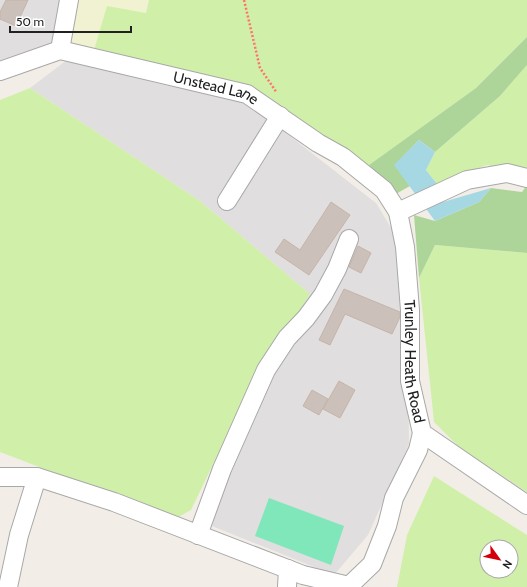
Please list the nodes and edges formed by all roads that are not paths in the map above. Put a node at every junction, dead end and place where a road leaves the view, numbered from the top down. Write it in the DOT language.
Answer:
graph roads {
  1 [pos="69,0"];
  2 [pos="60,50"];
  3 [pos="0,71"];
  4 [pos="280,116"];
  5 [pos="527,178"];
  6 [pos="227,201"];
  7 [pos="398,212"];
  8 [pos="349,239"];
  9 [pos="422,433"];
  10 [pos="37,476"];
  11 [pos="0,477"];
  12 [pos="527,505"];
  13 [pos="198,535"];
  14 [pos="288,569"];
  15 [pos="8,587"];
  16 [pos="287,587"];
  1 -- 2 [label="street"];
  2 -- 3 [label="street"];
  2 -- 4 [label="street, Unstead Lane"];
  4 -- 6 [label="street"];
  4 -- 7 [label="street, Unstead Lane"];
  5 -- 7 [label="street"];
  7 -- 9 [label="street, Trunley Heath Road"];
  8 -- 13 [label="street"];
  9 -- 12 [label="street, Trunley Heath Road"];
  9 -- 14 [label="street"];
  10 -- 11 [label="street"];
  10 -- 13 [label="street"];
  10 -- 15 [label="street"];
  13 -- 14 [label="street"];
  14 -- 16 [label="street"];
}
